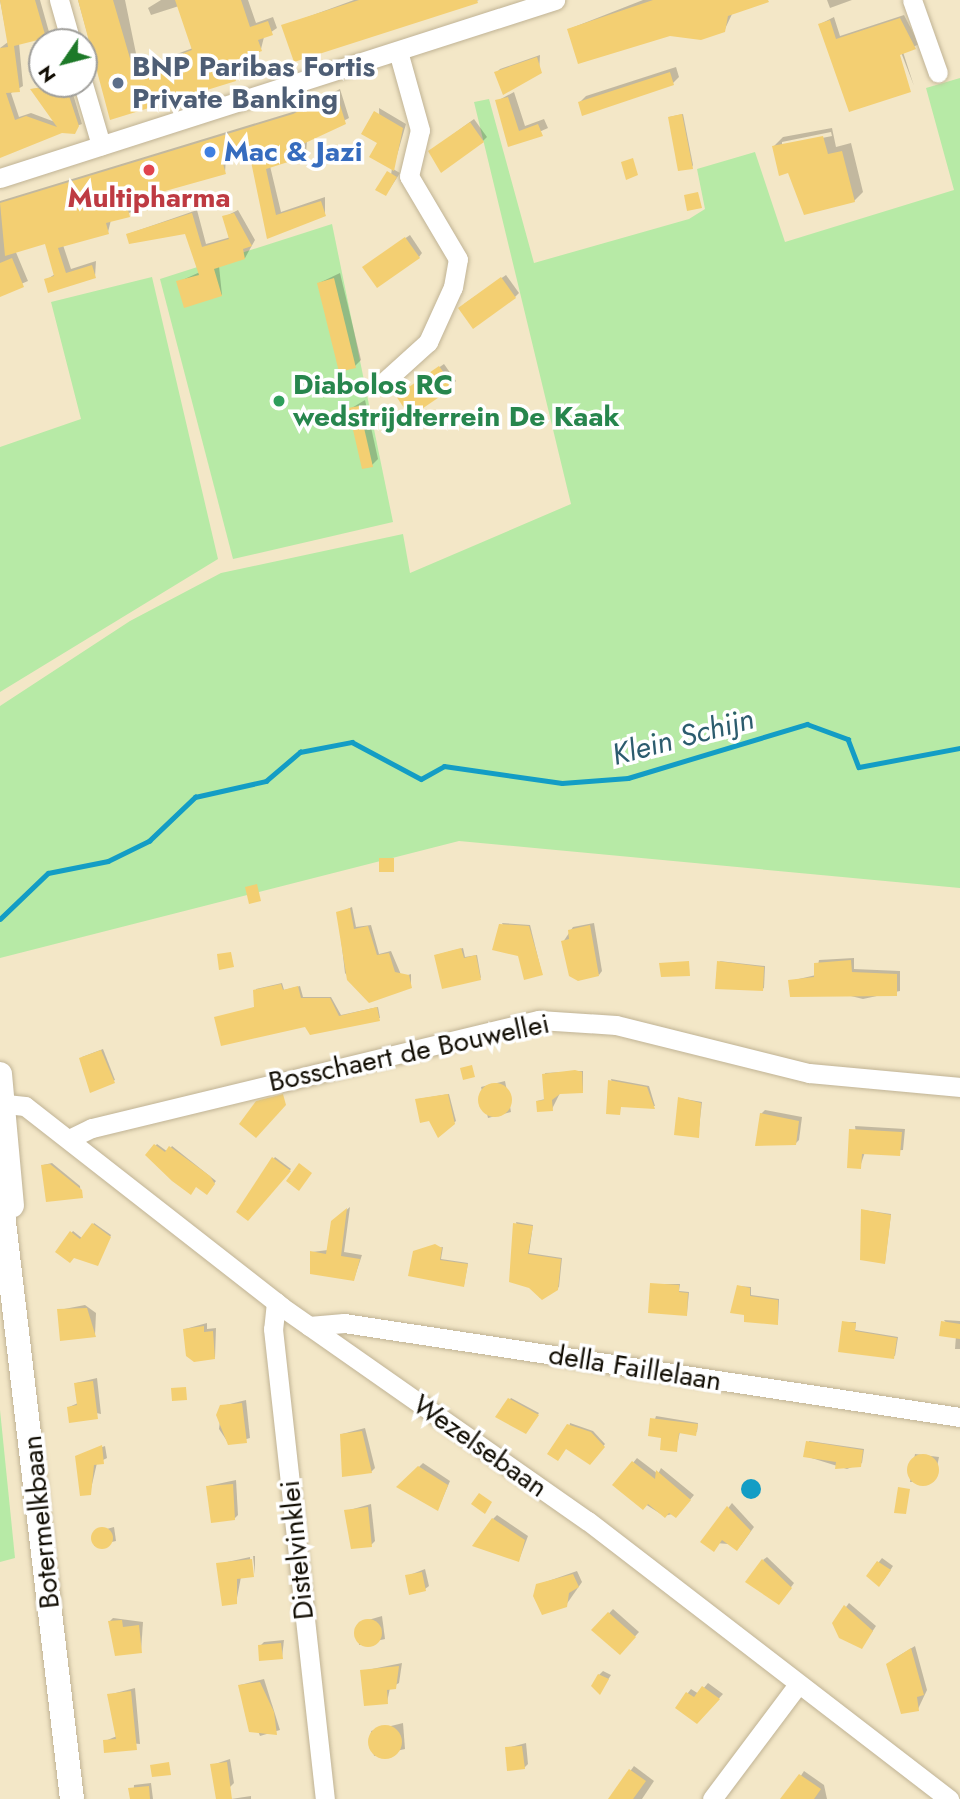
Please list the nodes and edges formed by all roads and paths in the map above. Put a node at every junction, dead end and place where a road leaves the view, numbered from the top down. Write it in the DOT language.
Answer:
graph roads {
  1 [pos="59,0"];
  2 [pos="555,0"];
  3 [pos="912,0"];
  4 [pos="67,28"];
  5 [pos="398,51"];
  6 [pos="938,73"];
  7 [pos="87,98"];
  8 [pos="101,145"];
  9 [pos="0,178"];
  10 [pos="386,380"];
  11 [pos="0,1074"];
  12 [pos="960,1087"];
  13 [pos="6,1104"];
  14 [pos="69,1139"];
  15 [pos="4,1150"];
  16 [pos="0,1188"];
  17 [pos="11,1244"];
  18 [pos="276,1302"];
  19 [pos="309,1326"];
  20 [pos="960,1417"];
  21 [pos="796,1687"];
  22 [pos="72,1799"];
  23 [pos="325,1799"];
  24 [pos="712,1799"];
  25 [pos="949,1799"];
  1 -- 4 [label="street"];
  2 -- 5 [label="street"];
  3 -- 6 [label="street"];
  5 -- 8 [label="street"];
  5 -- 10 [label="street"];
  7 -- 8 [label="street"];
  8 -- 9 [label="street"];
  11 -- 13 [label="main road, Botermelkbaan"];
  12 -- 14 [label="street, Bosschaert de Bouwellei"];
  13 -- 14 [label="street, Wezelsebaan"];
  13 -- 15 [label="main road, Botermelkbaan"];
  14 -- 18 [label="street, Wezelsebaan"];
  15 -- 17 [label="main road, Botermelkbaan"];
  16 -- 17 [label="main road, Botermelkbaan"];
  17 -- 22 [label="main road, Botermelkbaan"];
  18 -- 19 [label="street, Wezelsebaan"];
  18 -- 23 [label="street, Distelvinklei"];
  19 -- 20 [label="street, della Faillelaan"];
  19 -- 21 [label="street, Wezelsebaan"];
  21 -- 24 [label="street"];
  21 -- 25 [label="street, Wezelsebaan"];
}
